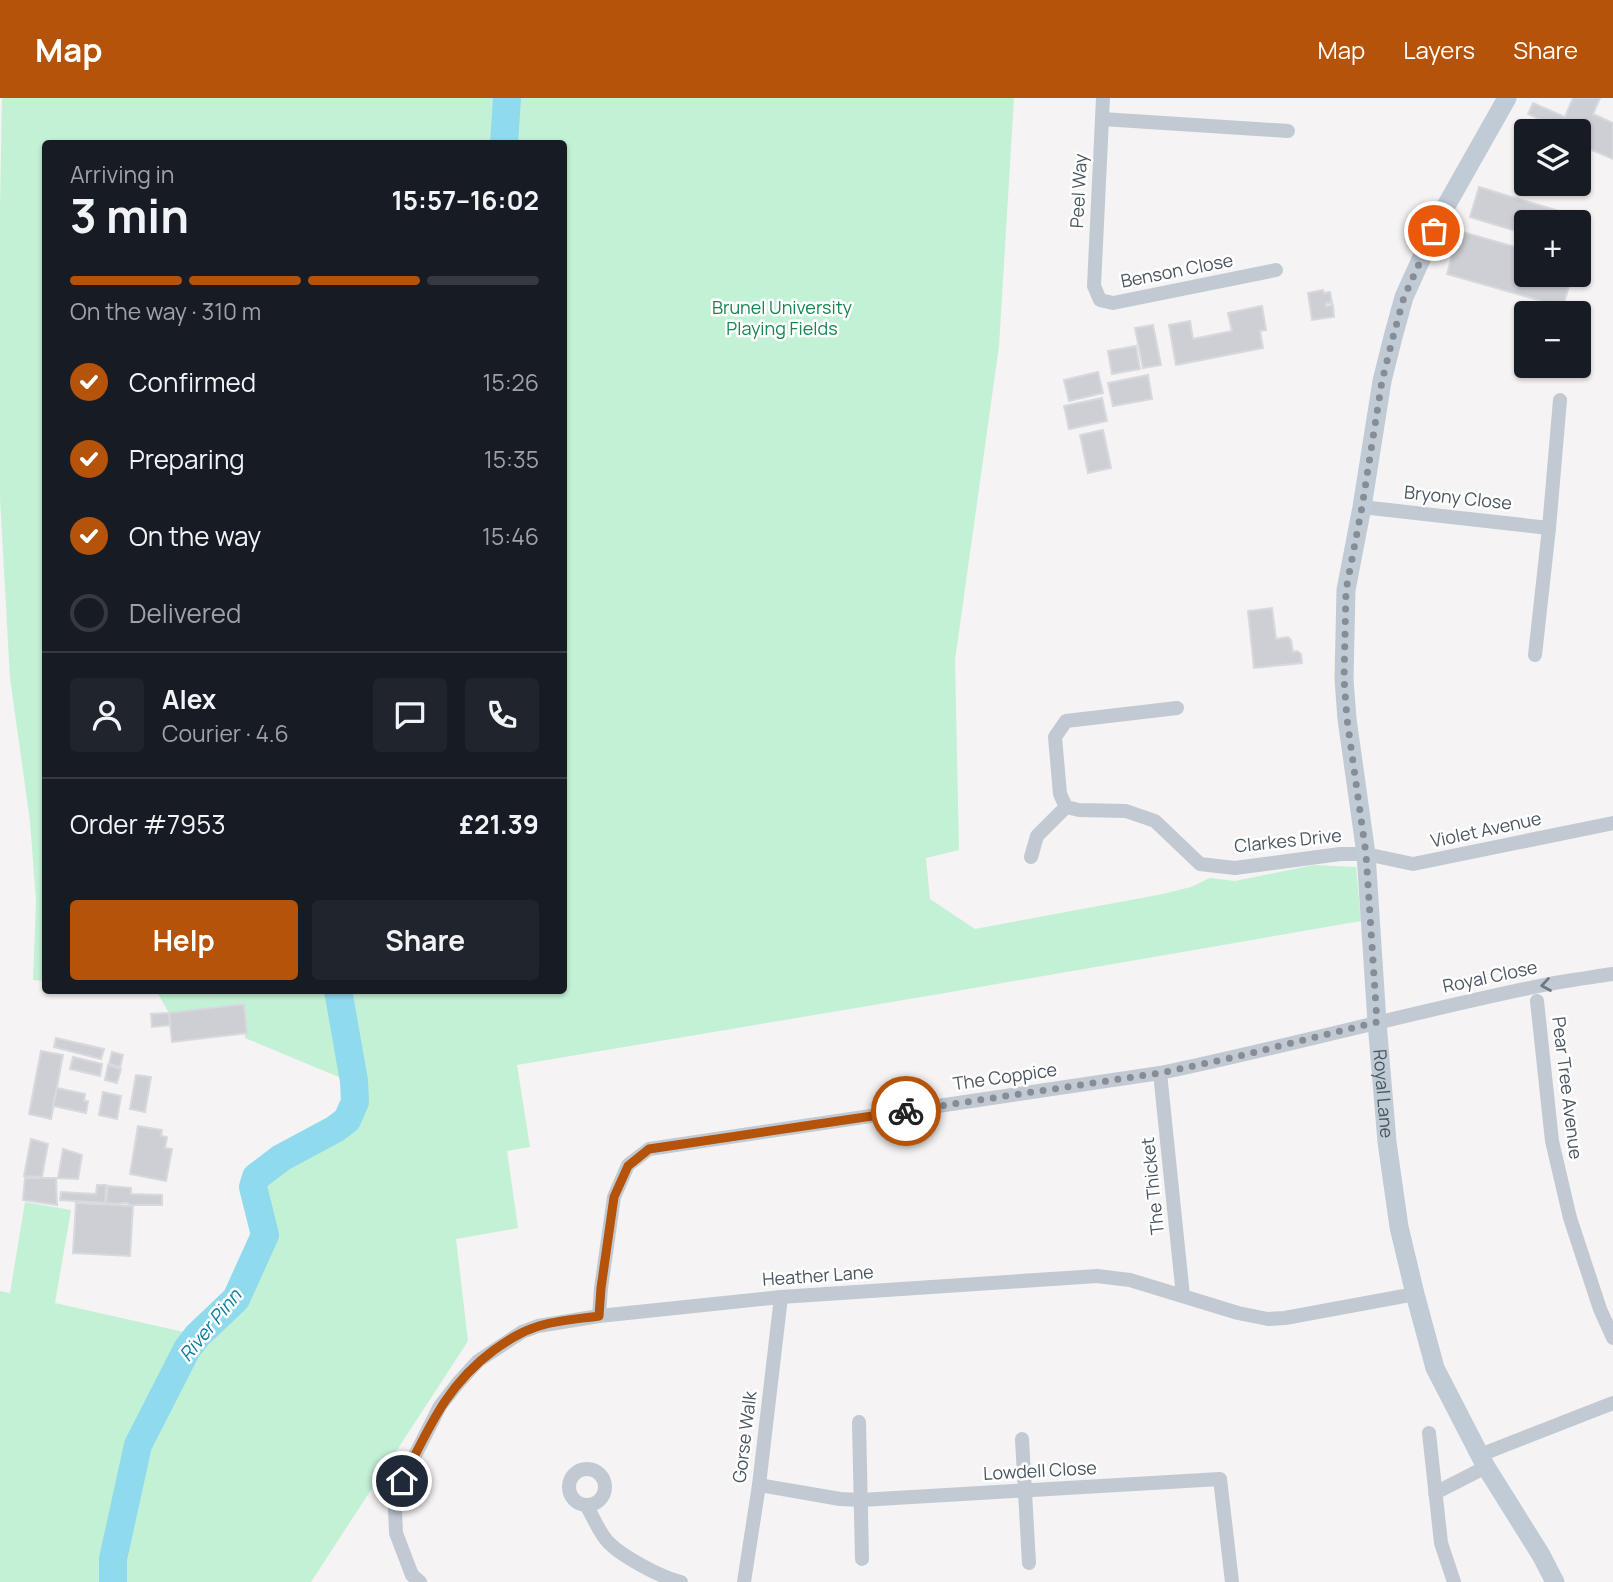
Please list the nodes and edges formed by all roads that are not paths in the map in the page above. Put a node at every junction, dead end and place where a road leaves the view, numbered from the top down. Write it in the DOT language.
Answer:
graph roads {
  1 [pos="1103,98"];
  2 [pos="1507,98"];
  3 [pos="1102,119"];
  4 [pos="1288,131"];
  5 [pos="1276,270"];
  6 [pos="1094,286"];
  7 [pos="1560,400"];
  8 [pos="1362,507"];
  9 [pos="1549,528"];
  10 [pos="1535,655"];
  11 [pos="1177,708"];
  12 [pos="1066,807"];
  13 [pos="1613,823"];
  14 [pos="1366,854"];
  15 [pos="1031,857"];
  16 [pos="1613,974"];
  17 [pos="1537,1001"];
  18 [pos="1377,1022"];
  19 [pos="1160,1073"];
  20 [pos="1415,1294"];
  21 [pos="1184,1296"];
  22 [pos="781,1297"];
  23 [pos="599,1316"];
  24 [pos="1613,1338"];
  25 [pos="1613,1403"];
  26 [pos="859,1422"];
  27 [pos="1429,1433"];
  28 [pos="1022,1439"];
  29 [pos="1483,1461"];
  30 [pos="759,1485"];
  31 [pos="1024,1491"];
  32 [pos="1435,1493"];
  33 [pos="861,1500"];
  34 [pos="586,1505"];
  35 [pos="862,1559"];
  36 [pos="1029,1563"];
  37 [pos="420,1582"];
  38 [pos="681,1582"];
  39 [pos="744,1582"];
  40 [pos="1232,1582"];
  41 [pos="1454,1582"];
  42 [pos="1555,1582"];
  1 -- 3 [label="street, Peel Way"];
  2 -- 8 [label="street, Royal Lane"];
  3 -- 4 [label="street"];
  3 -- 6 [label="street, Peel Way"];
  5 -- 6 [label="street, Benson Close"];
  7 -- 9 [label="street"];
  8 -- 9 [label="street, Bryony Close"];
  8 -- 14 [label="street, Royal Lane"];
  9 -- 10 [label="street"];
  11 -- 12 [label="street"];
  12 -- 14 [label="street, Clarkes Drive"];
  12 -- 15 [label="street"];
  13 -- 14 [label="street, Violet Avenue"];
  14 -- 18 [label="street, Royal Lane"];
  16 -- 18 [label="street, Royal Close, one-way"];
  17 -- 24 [label="street, Pear Tree Avenue"];
  18 -- 19 [label="street, The Coppice"];
  18 -- 20 [label="street, Royal Lane"];
  19 -- 21 [label="street, The Thicket"];
  19 -- 23 [label="street, The Coppice"];
  20 -- 21 [label="street, Heather Lane"];
  20 -- 29 [label="street, Royal Lane"];
  21 -- 22 [label="street, Heather Lane"];
  22 -- 23 [label="street, Heather Lane"];
  22 -- 30 [label="street, Gorse Walk"];
  23 -- 37 [label="street, Heather Lane"];
  25 -- 29 [label="street"];
  26 -- 33 [label="street"];
  27 -- 32 [label="street"];
  28 -- 31 [label="street"];
  29 -- 32 [label="street"];
  29 -- 42 [label="street, Royal Lane"];
  30 -- 33 [label="street, Lowdell Close"];
  30 -- 39 [label="street, Gorse Walk"];
  31 -- 33 [label="street, Lowdell Close"];
  31 -- 36 [label="street"];
  31 -- 40 [label="street, Lowdell Close"];
  32 -- 41 [label="street"];
  33 -- 35 [label="street"];
  34 -- 38 [label="street"];
}
